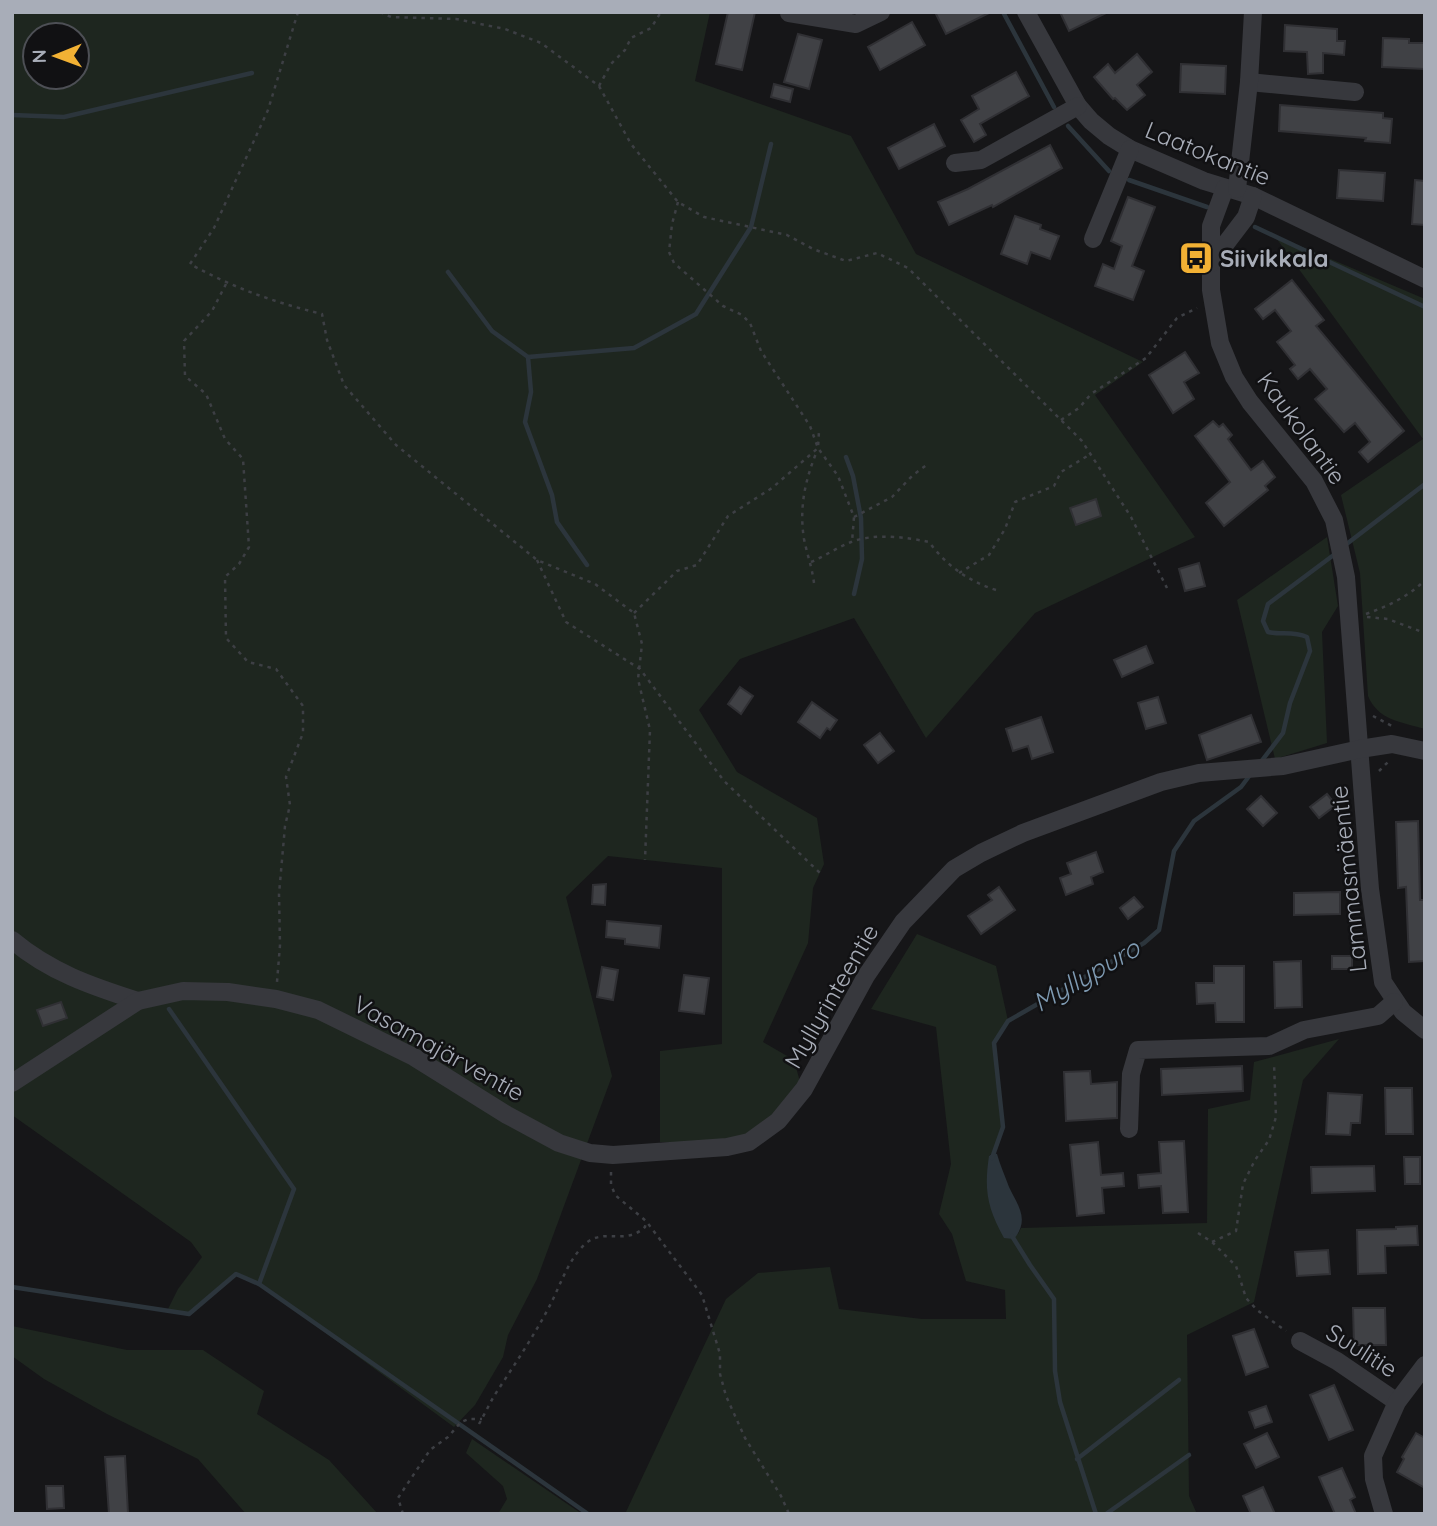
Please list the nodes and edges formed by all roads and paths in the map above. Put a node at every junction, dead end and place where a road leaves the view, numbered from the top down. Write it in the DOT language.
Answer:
graph roads {
  1 [pos="298,12"];
  2 [pos="380,12"];
  3 [pos="661,12"];
  4 [pos="881,12"];
  5 [pos="1026,12"];
  6 [pos="1253,12"];
  7 [pos="789,13"];
  8 [pos="1249,82"];
  9 [pos="599,86"];
  10 [pos="1355,92"];
  11 [pos="1078,106"];
  12 [pos="1130,149"];
  13 [pos="955,163"];
  14 [pos="1239,191"];
  15 [pos="678,202"];
  16 [pos="1093,239"];
  17 [pos="1211,263"];
  18 [pos="1425,279"];
  19 [pos="226,284"];
  20 [pos="1214,307"];
  21 [pos="1061,420"];
  22 [pos="819,430"];
  23 [pos="818,448"];
  24 [pos="1089,455"];
  25 [pos="928,464"];
  26 [pos="854,517"];
  27 [pos="852,542"];
  28 [pos="537,559"];
  29 [pos="811,562"];
  30 [pos="959,573"];
  31 [pos="1425,580"];
  32 [pos="814,583"];
  33 [pos="1167,588"];
  34 [pos="996,590"];
  35 [pos="634,613"];
  36 [pos="1425,633"];
  37 [pos="640,669"];
  38 [pos="1372,715"];
  39 [pos="1392,744"];
  40 [pos="1360,749"];
  41 [pos="1425,751"];
  42 [pos="1375,779"];
  43 [pos="645,860"];
  44 [pos="820,873"];
  45 [pos="12,940"];
  46 [pos="275,999"];
  47 [pos="138,1001"];
  48 [pos="1394,1002"];
  49 [pos="1425,1030"];
  50 [pos="1276,1043"];
  51 [pos="12,1083"];
  52 [pos="1129,1129"];
  53 [pos="613,1155"];
  54 [pos="646,1221"];
  55 [pos="1198,1233"];
  56 [pos="1212,1242"];
  57 [pos="1300,1341"];
  58 [pos="1425,1365"];
  59 [pos="1396,1402"];
  60 [pos="482,1419"];
  61 [pos="479,1424"];
  62 [pos="403,1514"];
  63 [pos="789,1514"];
  64 [pos="1384,1514"];
  1 -- 19 [label="path"];
  2 -- 9 [label="path"];
  3 -- 9 [label="path"];
  4 -- 7 [label="street"];
  5 -- 11 [label="street, Laatokantie"];
  6 -- 8 [label="street, Kaukolantie"];
  8 -- 10 [label="street"];
  8 -- 14 [label="street, Kaukolantie"];
  9 -- 15 [label="path"];
  11 -- 12 [label="street, Laatokantie"];
  11 -- 13 [label="street"];
  12 -- 14 [label="street, Laatokantie"];
  12 -- 16 [label="street"];
  14 -- 17 [label="street, Kaukolantie"];
  14 -- 17 [label="street, Kaukolantie"];
  14 -- 18 [label="street, Laatokantie"];
  15 -- 21 [label="path"];
  15 -- 23 [label="path"];
  17 -- 20 [label="street, Kaukolantie"];
  19 -- 28 [label="path"];
  19 -- 46 [label="path"];
  20 -- 21 [label="path"];
  20 -- 40 [label="street, Kaukolantie"];
  21 -- 24 [label="path"];
  22 -- 23 [label="path"];
  23 -- 26 [label="path"];
  23 -- 29 [label="path"];
  23 -- 35 [label="path"];
  24 -- 30 [label="path"];
  24 -- 33 [label="path"];
  25 -- 26 [label="path"];
  26 -- 27 [label="path"];
  27 -- 29 [label="path"];
  27 -- 30 [label="path"];
  28 -- 35 [label="path"];
  28 -- 37 [label="path"];
  29 -- 32 [label="path"];
  30 -- 34 [label="path"];
  31 -- 36 [label="path"];
  35 -- 37 [label="path"];
  37 -- 43 [label="path"];
  37 -- 44 [label="path"];
  38 -- 39 [label="path"];
  39 -- 40 [label="street"];
  39 -- 41 [label="street"];
  39 -- 42 [label="path"];
  40 -- 48 [label="street, Lammasmäentie"];
  40 -- 53 [label="street, Myllyrinteentie"];
  45 -- 47 [label="street"];
  46 -- 47 [label="street, Vasamajärventie"];
  46 -- 53 [label="street, Vasamajärventie"];
  47 -- 51 [label="street, Vasamajärventie"];
  48 -- 49 [label="street, Lammasmäentie"];
  48 -- 50 [label="street"];
  50 -- 52 [label="street"];
  50 -- 56 [label="path"];
  53 -- 54 [label="path"];
  54 -- 60 [label="path"];
  54 -- 63 [label="path"];
  55 -- 56 [label="path"];
  56 -- 57 [label="path"];
  57 -- 59 [label="street, Suulitie"];
  58 -- 59 [label="street"];
  59 -- 64 [label="street"];
  60 -- 61 [label="path"];
  60 -- 62 [label="path"];
}
